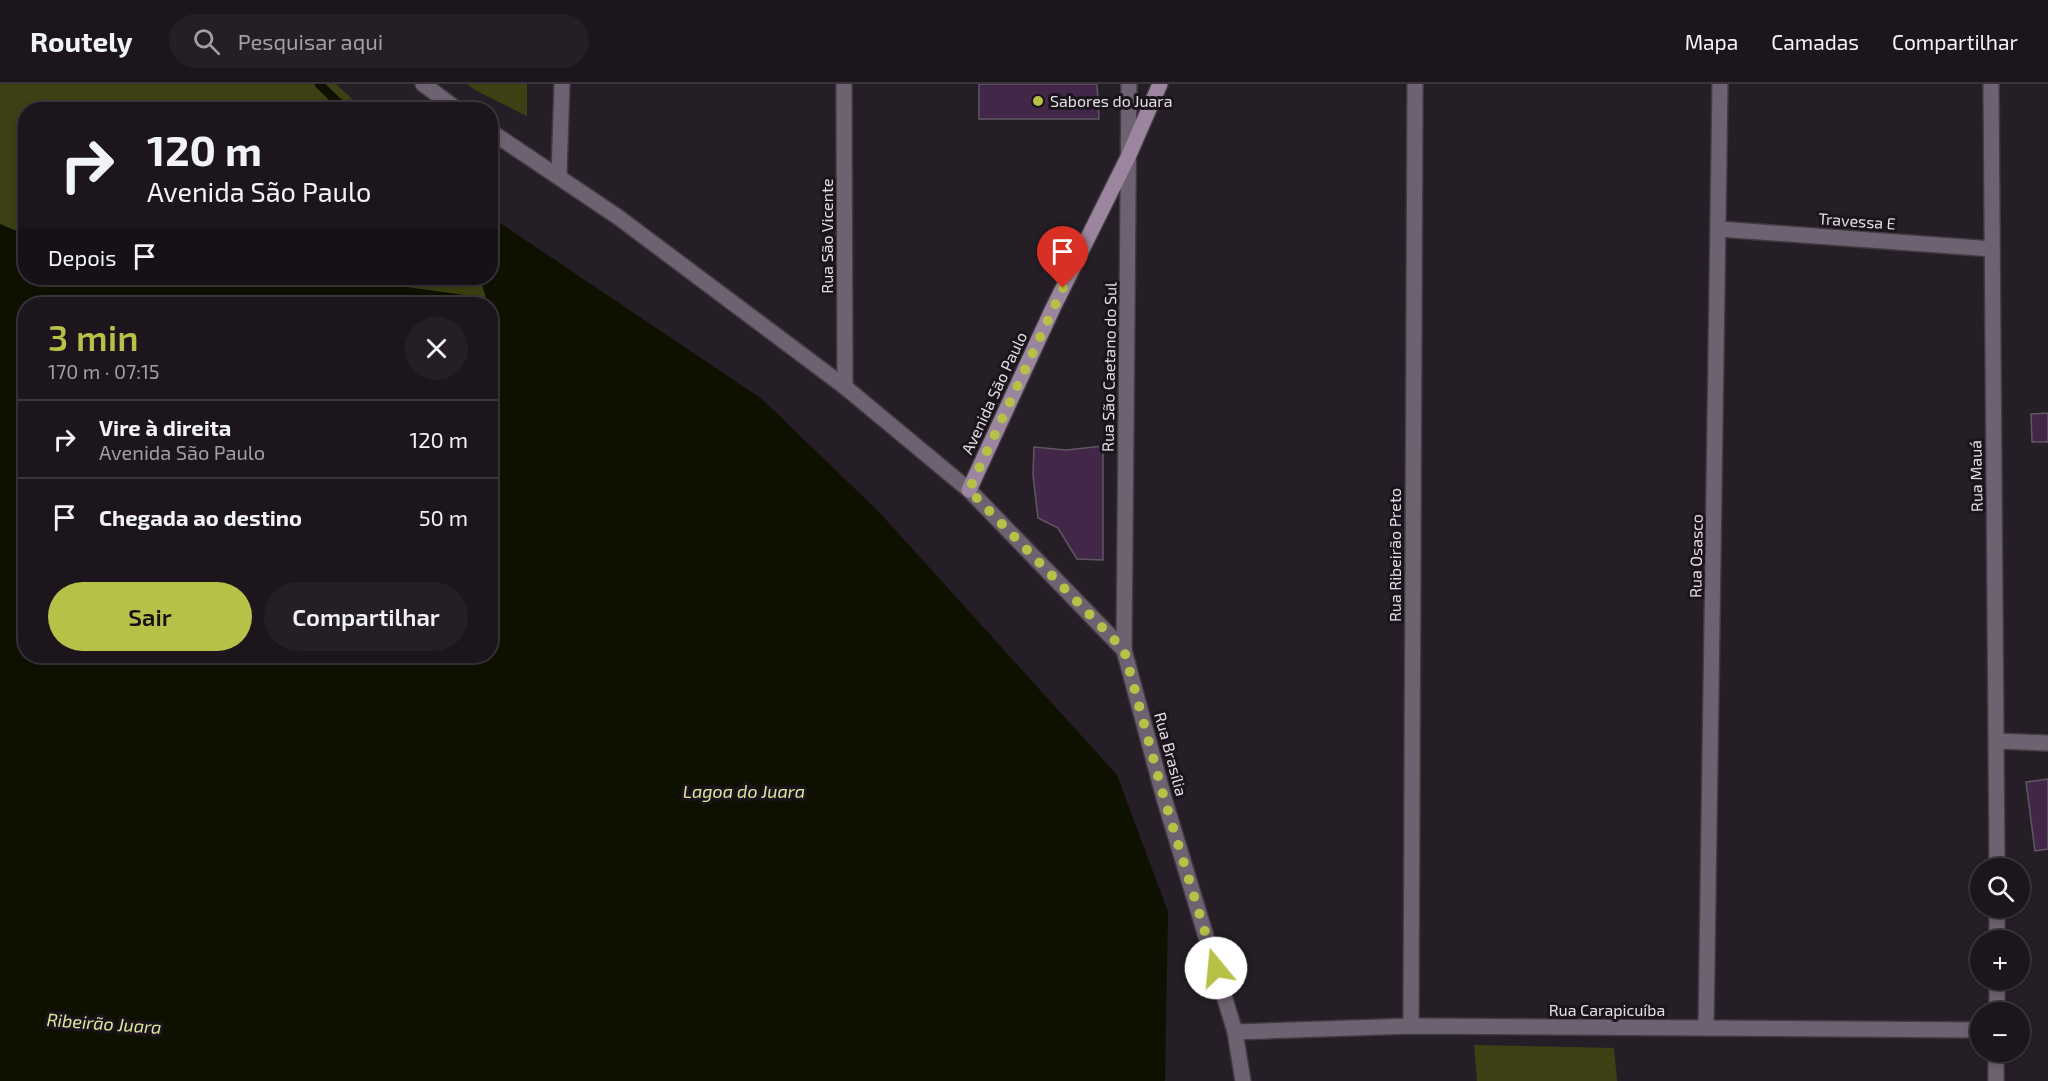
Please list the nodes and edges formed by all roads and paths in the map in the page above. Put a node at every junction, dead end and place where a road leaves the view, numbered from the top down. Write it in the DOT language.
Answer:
graph roads {
  1 [pos="423,84"];
  2 [pos="562,84"];
  3 [pos="844,84"];
  4 [pos="1129,84"];
  5 [pos="1160,84"];
  6 [pos="1414,84"];
  7 [pos="1720,84"];
  8 [pos="1991,84"];
  9 [pos="447,102"];
  10 [pos="498,135"];
  11 [pos="1129,155"];
  12 [pos="559,175"];
  13 [pos="1719,229"];
  14 [pos="1992,249"];
  15 [pos="845,387"];
  16 [pos="969,490"];
  17 [pos="1124,650"];
  18 [pos="1997,741"];
  19 [pos="2048,743"];
  20 [pos="1997,858"];
  21 [pos="1411,1026"];
  22 [pos="1706,1028"];
  23 [pos="1970,1030"];
  24 [pos="1235,1032"];
  25 [pos="1996,1062"];
  26 [pos="1244,1081"];
  27 [pos="1996,1081"];
  1 -- 9 [label="street"];
  2 -- 12 [label="street"];
  3 -- 15 [label="street, Rua São Vicente"];
  4 -- 11 [label="street, Rua São Caetano do Sul"];
  5 -- 11 [label="street, Avenida São Paulo"];
  6 -- 21 [label="street, Rua Ribeirão Preto"];
  7 -- 13 [label="street, Rua Osasco"];
  8 -- 14 [label="street, Rua Mauá"];
  10 -- 12 [label="street, Rua Brasília"];
  11 -- 16 [label="street, Avenida São Paulo"];
  11 -- 17 [label="street, Rua São Caetano do Sul"];
  12 -- 15 [label="street, Rua Brasília"];
  13 -- 14 [label="street, Travessa E"];
  13 -- 22 [label="street, Rua Osasco"];
  14 -- 18 [label="street, Rua Mauá"];
  15 -- 16 [label="street, Rua Brasília"];
  16 -- 17 [label="street, Rua Brasília"];
  17 -- 24 [label="street, Rua Brasília"];
  18 -- 19 [label="street"];
  18 -- 20 [label="street, Rua Mauá"];
  21 -- 22 [label="street, Rua Carapicuíba"];
  21 -- 24 [label="street, Rua Carapicuíba"];
  22 -- 23 [label="street, Rua Carapicuíba"];
  24 -- 26 [label="street, Rua Brasília"];
  25 -- 27 [label="street"];
}
